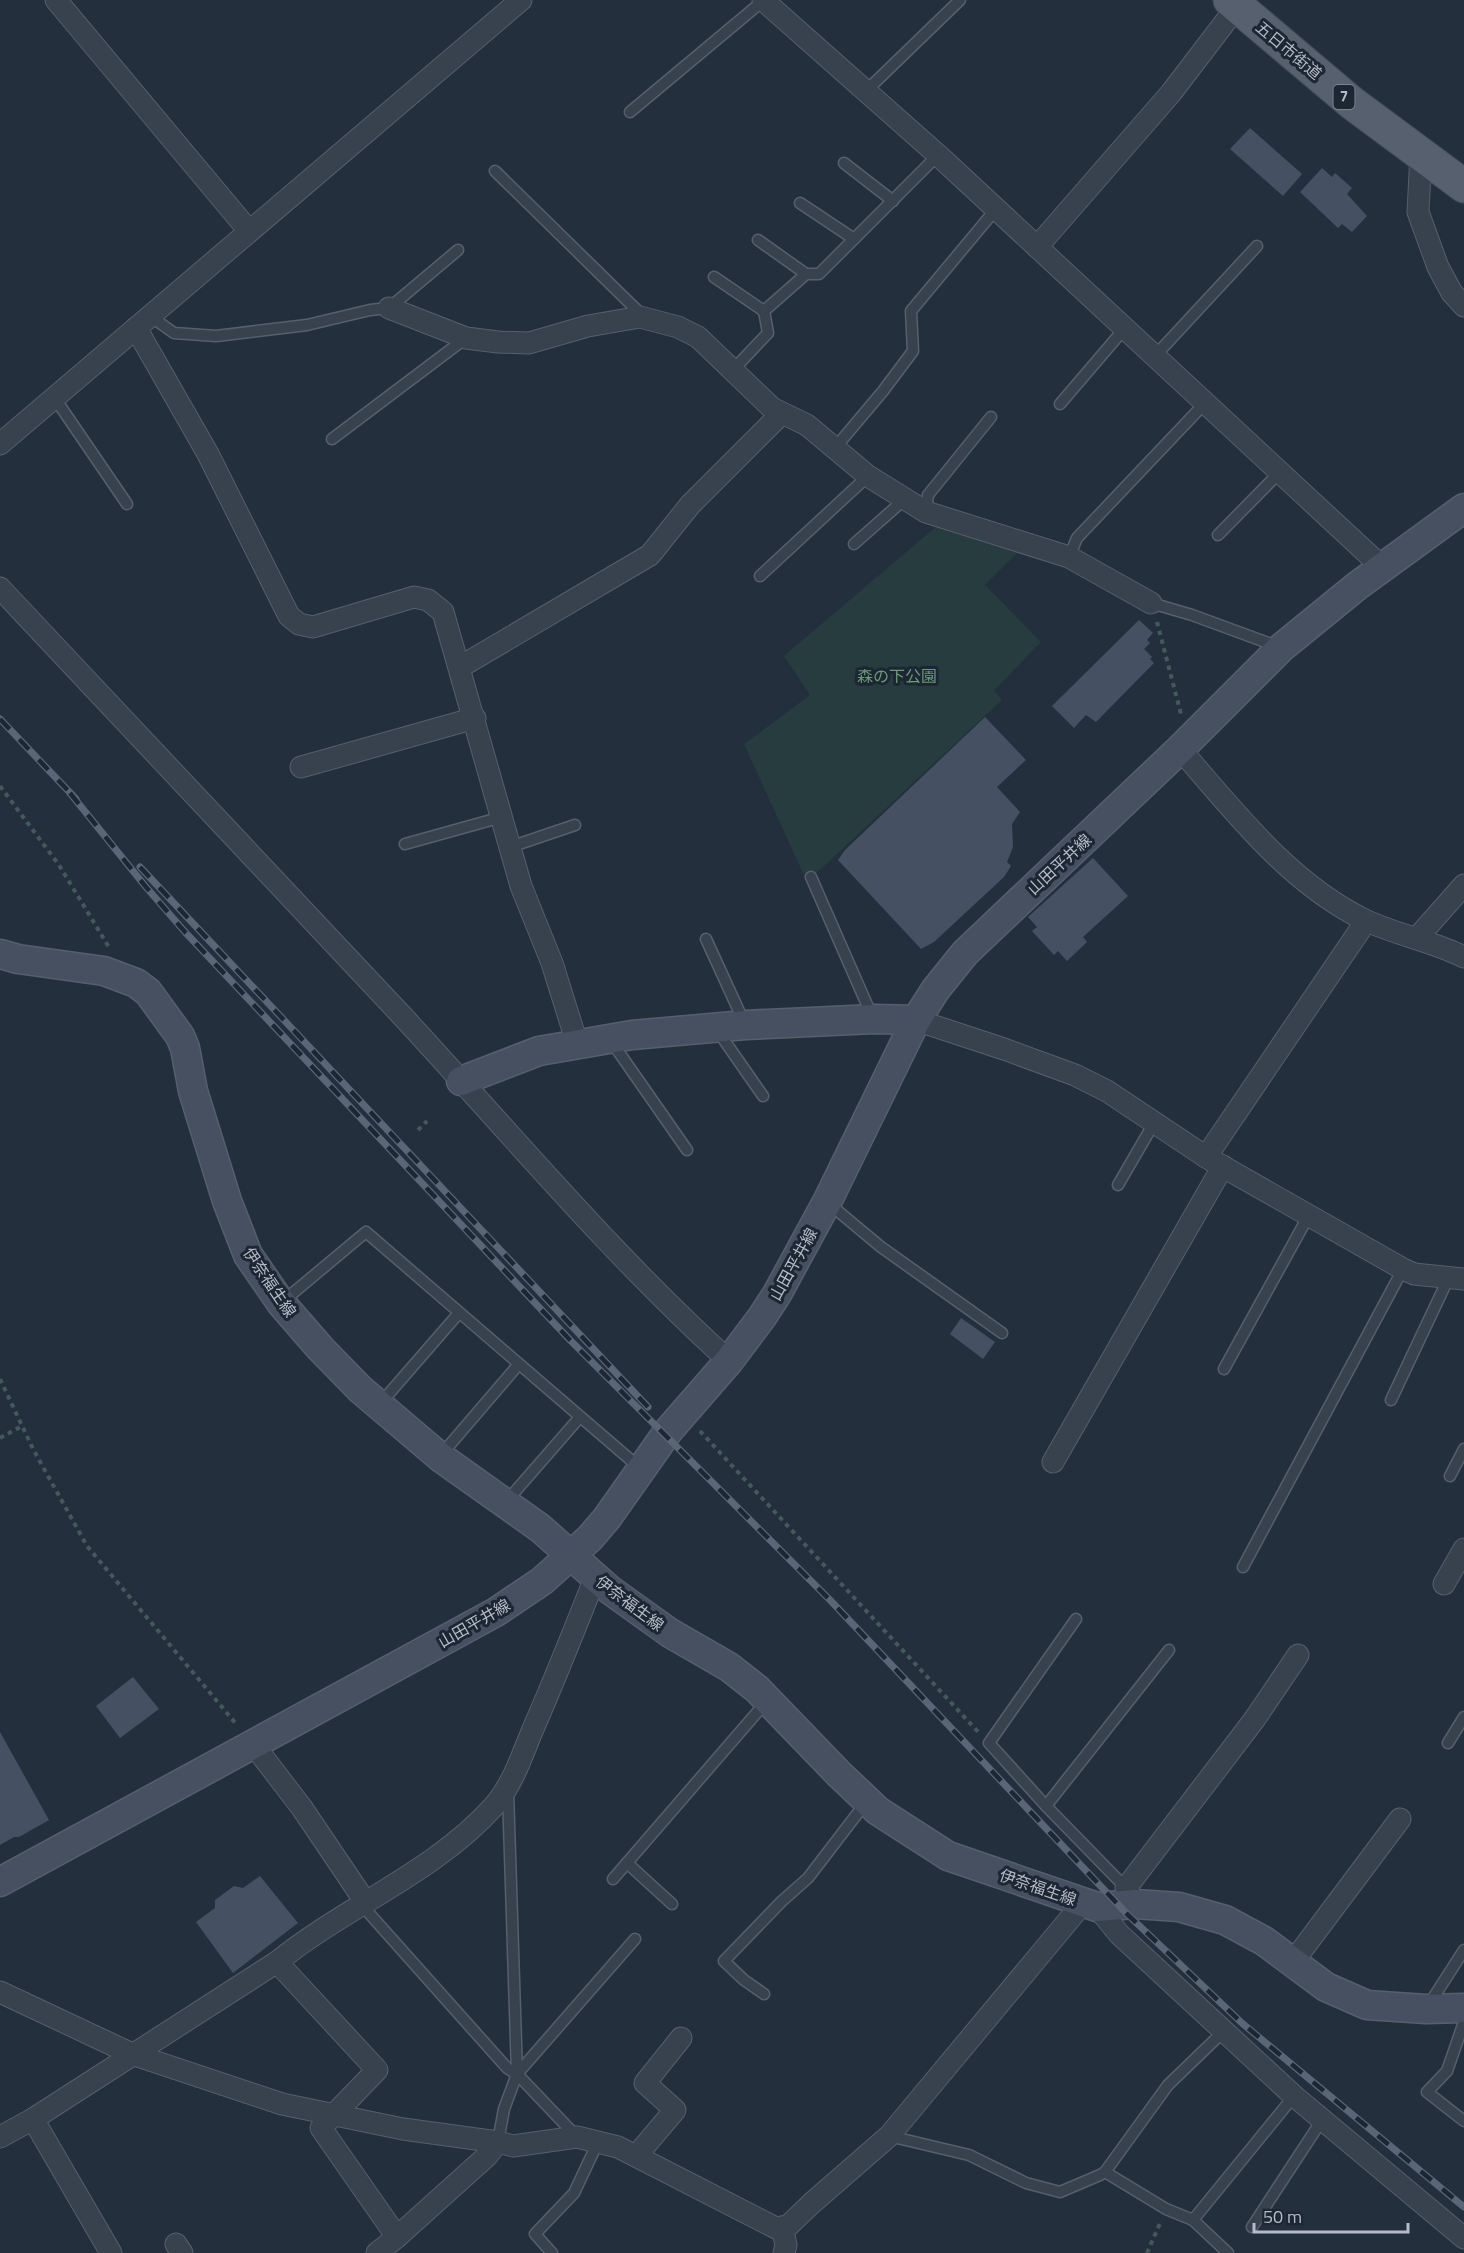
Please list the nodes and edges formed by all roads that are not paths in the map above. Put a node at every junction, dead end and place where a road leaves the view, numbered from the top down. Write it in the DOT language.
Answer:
graph roads {
  1 [pos="56,0"];
  2 [pos="521,0"];
  3 [pos="764,0"];
  4 [pos="960,0"];
  5 [pos="1237,2"];
  6 [pos="866,91"];
  7 [pos="630,112"];
  8 [pos="1421,154"];
  9 [pos="938,155"];
  10 [pos="844,163"];
  11 [pos="495,171"];
  12 [pos="1464,186"];
  13 [pos="893,201"];
  14 [pos="800,202"];
  15 [pos="996,209"];
  16 [pos="249,231"];
  17 [pos="854,238"];
  18 [pos="758,240"];
  19 [pos="1257,246"];
  20 [pos="1037,247"];
  21 [pos="458,250"];
  22 [pos="806,274"];
  23 [pos="714,277"];
  24 [pos="1464,306"];
  25 [pos="389,308"];
  26 [pos="764,311"];
  27 [pos="647,319"];
  28 [pos="143,322"];
  29 [pos="1125,328"];
  30 [pos="466,339"];
  31 [pos="1155,356"];
  32 [pos="732,371"];
  33 [pos="54,397"];
  34 [pos="1206,402"];
  35 [pos="1060,404"];
  36 [pos="781,414"];
  37 [pos="992,417"];
  38 [pos="332,439"];
  39 [pos="0,444"];
  40 [pos="835,448"];
  41 [pos="1280,472"];
  42 [pos="868,476"];
  43 [pos="905,499"];
  44 [pos="127,504"];
  45 [pos="1464,508"];
  46 [pos="926,512"];
  47 [pos="1218,534"];
  48 [pos="854,544"];
  49 [pos="1069,557"];
  50 [pos="1382,567"];
  51 [pos="760,576"];
  52 [pos="0,588"];
  53 [pos="1151,603"];
  54 [pos="1281,648"];
  55 [pos="460,667"];
  56 [pos="474,718"];
  57 [pos="1184,745"];
  58 [pos="301,768"];
  59 [pos="502,818"];
  60 [pos="575,825"];
  61 [pos="405,844"];
  62 [pos="510,847"];
  63 [pos="811,877"];
  64 [pos="1464,885"];
  65 [pos="1366,921"];
  66 [pos="1417,938"];
  67 [pos="706,939"];
  68 [pos="0,954"];
  69 [pos="1464,957"];
  70 [pos="874,1019"];
  71 [pos="916,1020"];
  72 [pos="746,1025"];
  73 [pos="715,1028"];
  74 [pos="609,1038"];
  75 [pos="577,1043"];
  76 [pos="461,1081"];
  77 [pos="763,1096"];
  78 [pos="1154,1123"];
  79 [pos="687,1149"];
  80 [pos="1215,1162"];
  81 [pos="1118,1185"];
  82 [pos="826,1202"];
  83 [pos="1309,1215"];
  84 [pos="1403,1269"];
  85 [pos="1457,1278"];
  86 [pos="281,1303"];
  87 [pos="459,1313"];
  88 [pos="1002,1333"];
  89 [pos="729,1361"];
  90 [pos="519,1364"];
  91 [pos="1224,1369"];
  92 [pos="1391,1400"];
  93 [pos="379,1405"];
  94 [pos="580,1417"];
  95 [pos="1464,1449"];
  96 [pos="440,1456"];
  97 [pos="1053,1462"];
  98 [pos="640,1468"];
  99 [pos="1450,1476"];
  100 [pos="505,1503"];
  101 [pos="1464,1549"];
  102 [pos="571,1556"];
  103 [pos="1243,1567"];
  104 [pos="595,1578"];
  105 [pos="1444,1584"];
  106 [pos="1076,1618"];
  107 [pos="1169,1650"];
  108 [pos="1298,1655"];
  109 [pos="768,1699"];
  110 [pos="1464,1717"];
  111 [pos="1448,1743"];
  112 [pos="253,1744"];
  113 [pos="507,1788"];
  114 [pos="867,1800"];
  115 [pos="1046,1806"];
  116 [pos="1400,1819"];
  117 [pos="627,1863"];
  118 [pos="613,1879"];
  119 [pos="0,1882"];
  120 [pos="1130,1896"];
  121 [pos="366,1903"];
  122 [pos="672,1904"];
  123 [pos="1090,1905"];
  124 [pos="635,1939"];
  125 [pos="1464,1950"];
  126 [pos="277,1962"];
  127 [pos="1293,1962"];
  128 [pos="0,1992"];
  129 [pos="764,1994"];
  130 [pos="1464,2008"];
  131 [pos="1426,2009"];
  132 [pos="1464,2022"];
  133 [pos="1224,2031"];
  134 [pos="681,2038"];
  135 [pos="132,2054"];
  136 [pos="518,2074"];
  137 [pos="1294,2096"];
  138 [pos="333,2115"];
  139 [pos="33,2119"];
  140 [pos="1322,2120"];
  141 [pos="1464,2121"];
  142 [pos="889,2136"];
  143 [pos="0,2137"];
  144 [pos="577,2137"];
  145 [pos="498,2142"];
  146 [pos="598,2142"];
  147 [pos="637,2156"];
  148 [pos="1105,2172"];
  149 [pos="1193,2220"];
  150 [pos="782,2227"];
  151 [pos="1252,2227"];
  152 [pos="397,2237"];
  153 [pos="1464,2238"];
  154 [pos="111,2253"];
  155 [pos="377,2253"];
  156 [pos="552,2253"];
  157 [pos="784,2253"];
  158 [pos="1228,2253"];
  1 -- 16 [label="street"];
  2 -- 16 [label="street"];
  3 -- 6 [label="street"];
  3 -- 7 [label="lane"];
  4 -- 6 [label="lane"];
  5 -- 8 [label="main road, 五日市街道 / 7"];
  5 -- 20 [label="street"];
  6 -- 9 [label="street"];
  8 -- 12 [label="main road, 五日市街道 / 7"];
  8 -- 24 [label="street"];
  9 -- 13 [label="lane"];
  9 -- 15 [label="street"];
  10 -- 13 [label="lane"];
  11 -- 27 [label="lane"];
  13 -- 17 [label="lane"];
  14 -- 17 [label="lane"];
  15 -- 20 [label="street"];
  15 -- 40 [label="lane"];
  16 -- 28 [label="street"];
  17 -- 22 [label="lane"];
  18 -- 22 [label="lane"];
  19 -- 31 [label="lane"];
  20 -- 29 [label="street"];
  21 -- 25 [label="lane"];
  22 -- 26 [label="lane"];
  23 -- 26 [label="lane"];
  25 -- 28 [label="lane"];
  25 -- 30 [label="street"];
  26 -- 32 [label="lane"];
  27 -- 30 [label="street"];
  27 -- 32 [label="street"];
  28 -- 33 [label="street"];
  28 -- 55 [label="street"];
  29 -- 31 [label="street"];
  29 -- 35 [label="lane"];
  30 -- 38 [label="lane"];
  31 -- 34 [label="street"];
  32 -- 36 [label="street"];
  33 -- 39 [label="street"];
  33 -- 44 [label="lane"];
  34 -- 41 [label="street"];
  34 -- 49 [label="lane"];
  36 -- 40 [label="street"];
  36 -- 55 [label="street"];
  37 -- 46 [label="lane"];
  40 -- 42 [label="street"];
  41 -- 47 [label="lane"];
  41 -- 50 [label="street"];
  42 -- 43 [label="street"];
  42 -- 51 [label="lane"];
  43 -- 46 [label="street"];
  43 -- 48 [label="lane"];
  45 -- 50 [label="main road, 山田平井線"];
  46 -- 49 [label="street"];
  49 -- 53 [label="street"];
  50 -- 54 [label="main road, 山田平井線"];
  52 -- 76 [label="street"];
  53 -- 54 [label="lane"];
  54 -- 57 [label="main road, 山田平井線"];
  55 -- 56 [label="street"];
  56 -- 58 [label="street"];
  56 -- 59 [label="street"];
  57 -- 65 [label="street"];
  57 -- 71 [label="main road, 山田平井線"];
  59 -- 61 [label="lane"];
  59 -- 62 [label="street"];
  60 -- 62 [label="lane"];
  62 -- 75 [label="street"];
  63 -- 70 [label="lane"];
  64 -- 66 [label="street"];
  65 -- 66 [label="street"];
  65 -- 80 [label="street"];
  66 -- 69 [label="street"];
  67 -- 72 [label="lane"];
  68 -- 86 [label="main road, 伊奈福生線"];
  70 -- 71 [label="main road"];
  70 -- 72 [label="main road"];
  71 -- 78 [label="street"];
  71 -- 82 [label="main road, 山田平井線"];
  72 -- 73 [label="main road"];
  73 -- 74 [label="main road"];
  73 -- 77 [label="lane"];
  74 -- 75 [label="main road"];
  74 -- 79 [label="lane"];
  75 -- 76 [label="main road"];
  76 -- 89 [label="street"];
  78 -- 80 [label="street"];
  78 -- 81 [label="lane"];
  80 -- 83 [label="street"];
  80 -- 97 [label="street"];
  82 -- 88 [label="lane"];
  82 -- 89 [label="main road, 山田平井線"];
  83 -- 84 [label="street"];
  83 -- 91 [label="lane"];
  84 -- 85 [label="street"];
  84 -- 103 [label="lane"];
  85 -- 92 [label="lane"];
  86 -- 87 [label="lane"];
  86 -- 93 [label="main road, 伊奈福生線"];
  87 -- 90 [label="lane"];
  87 -- 93 [label="lane"];
  89 -- 98 [label="main road, 山田平井線"];
  90 -- 94 [label="lane"];
  90 -- 96 [label="lane"];
  93 -- 96 [label="main road, 伊奈福生線"];
  94 -- 98 [label="lane"];
  94 -- 100 [label="lane"];
  95 -- 99 [label="lane"];
  96 -- 100 [label="main road, 伊奈福生線"];
  98 -- 102 [label="main road, 山田平井線"];
  100 -- 102 [label="main road, 伊奈福生線"];
  101 -- 105 [label="street"];
  102 -- 104 [label="main road, 伊奈福生線"];
  102 -- 112 [label="main road, 山田平井線"];
  104 -- 109 [label="main road, 伊奈福生線"];
  104 -- 113 [label="street"];
  106 -- 115 [label="lane"];
  107 -- 115 [label="lane"];
  108 -- 120 [label="street"];
  109 -- 114 [label="main road, 伊奈福生線"];
  109 -- 117 [label="lane"];
  110 -- 111 [label="lane"];
  112 -- 119 [label="main road, 山田平井線"];
  112 -- 121 [label="street"];
  113 -- 121 [label="street"];
  113 -- 136 [label="lane"];
  114 -- 123 [label="main road, 伊奈福生線"];
  114 -- 129 [label="lane"];
  115 -- 120 [label="lane"];
  116 -- 127 [label="street"];
  117 -- 118 [label="lane"];
  117 -- 122 [label="lane"];
  120 -- 123 [label="main road, 伊奈福生線"];
  120 -- 127 [label="main road, 伊奈福生線"];
  121 -- 126 [label="street"];
  121 -- 136 [label="lane"];
  123 -- 133 [label="street"];
  123 -- 142 [label="street"];
  124 -- 136 [label="lane"];
  125 -- 131 [label="lane"];
  126 -- 135 [label="street"];
  126 -- 138 [label="street"];
  127 -- 131 [label="main road, 伊奈福生線"];
  128 -- 135 [label="street"];
  130 -- 131 [label="main road, 伊奈福生線"];
  132 -- 141 [label="lane"];
  133 -- 137 [label="street"];
  133 -- 148 [label="lane"];
  134 -- 147 [label="street"];
  135 -- 138 [label="street"];
  135 -- 139 [label="street"];
  136 -- 144 [label="lane"];
  136 -- 145 [label="lane"];
  137 -- 140 [label="street"];
  137 -- 149 [label="lane"];
  138 -- 145 [label="street"];
  138 -- 152 [label="street"];
  139 -- 143 [label="street"];
  139 -- 154 [label="street"];
  140 -- 151 [label="lane"];
  140 -- 153 [label="street"];
  142 -- 148 [label="lane"];
  142 -- 150 [label="street"];
  144 -- 145 [label="street"];
  144 -- 146 [label="street"];
  145 -- 152 [label="street"];
  146 -- 147 [label="street"];
  146 -- 156 [label="lane"];
  147 -- 150 [label="street"];
  148 -- 149 [label="lane"];
  149 -- 158 [label="lane"];
  150 -- 157 [label="street"];
  152 -- 155 [label="street"];
}
